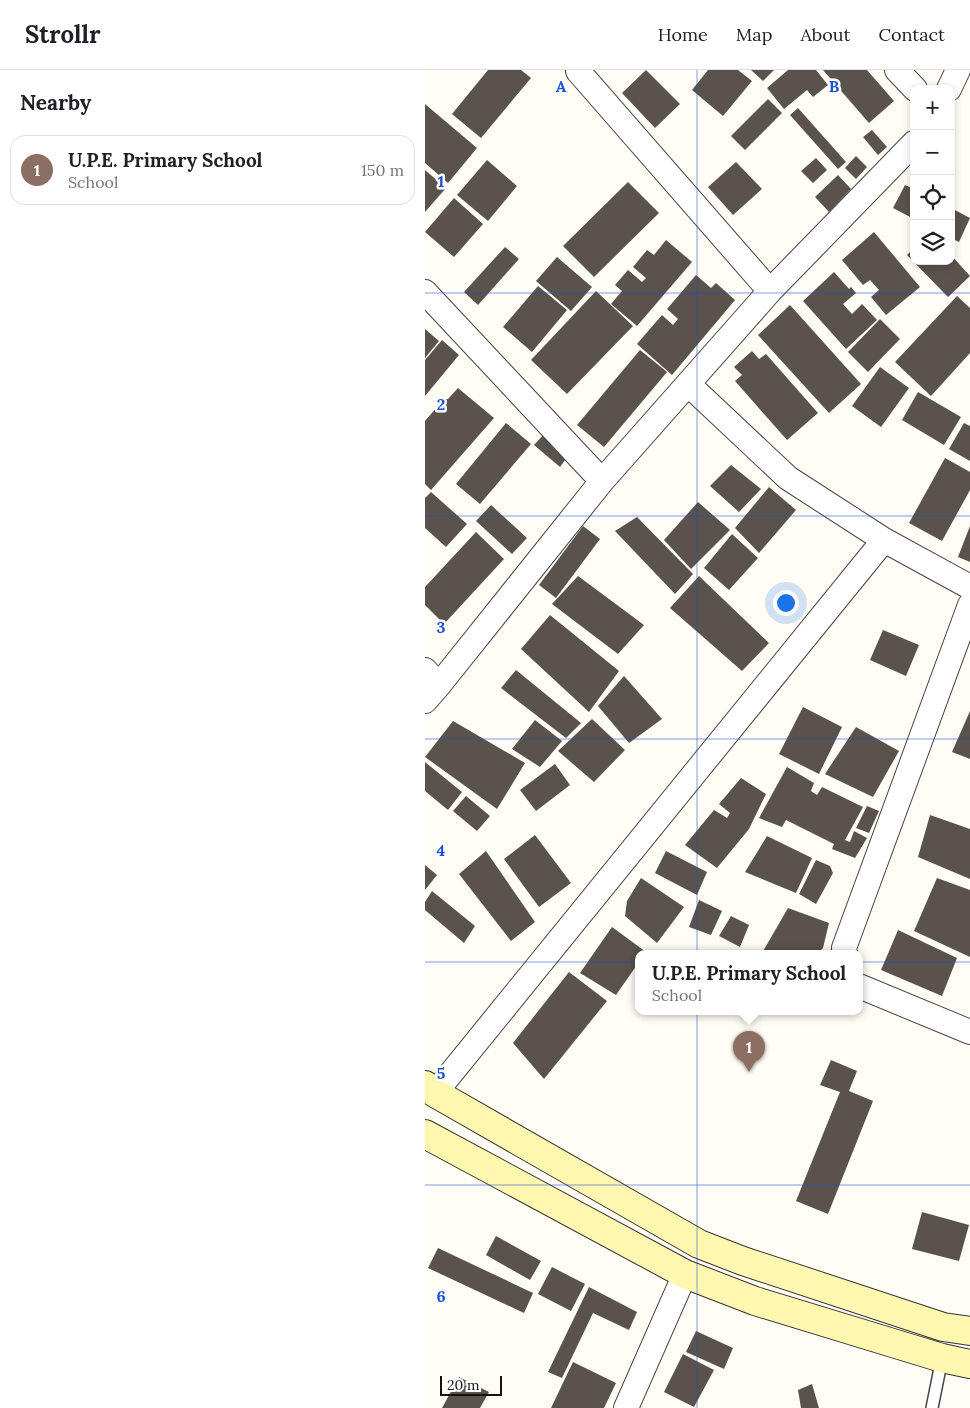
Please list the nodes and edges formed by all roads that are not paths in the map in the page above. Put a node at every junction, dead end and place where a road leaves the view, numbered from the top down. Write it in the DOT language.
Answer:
graph roads {
  1 [pos="897,70"];
  2 [pos="958,70"];
  3 [pos="578,71"];
  4 [pos="911,85"];
  5 [pos="951,85"];
  6 [pos="910,147"];
  7 [pos="770,291"];
  8 [pos="425,292"];
  9 [pos="688,384"];
  10 [pos="602,481"];
  11 [pos="884,540"];
  12 [pos="970,587"];
  13 [pos="970,605"];
  14 [pos="430,685"];
  15 [pos="844,950"];
  16 [pos="863,988"];
  17 [pos="970,1032"];
  18 [pos="430,1089"];
  19 [pos="425,1134"];
  20 [pos="685,1274"];
  21 [pos="970,1331"];
  22 [pos="942,1358"];
  23 [pos="970,1364"];
  24 [pos="626,1408"];
  25 [pos="932,1408"];
  1 -- 4 [label="street"];
  2 -- 5 [label="street"];
  3 -- 7 [label="street"];
  6 -- 7 [label="street"];
  7 -- 9 [label="street"];
  8 -- 10 [label="street"];
  9 -- 10 [label="street"];
  9 -- 11 [label="street"];
  10 -- 14 [label="street"];
  11 -- 12 [label="street"];
  11 -- 18 [label="street"];
  13 -- 15 [label="street"];
  16 -- 17 [label="street"];
  18 -- 21 [label="street"];
  19 -- 20 [label="street"];
  20 -- 22 [label="street"];
  20 -- 24 [label="street"];
  22 -- 23 [label="street"];
  22 -- 25 [label="lane"];
}
